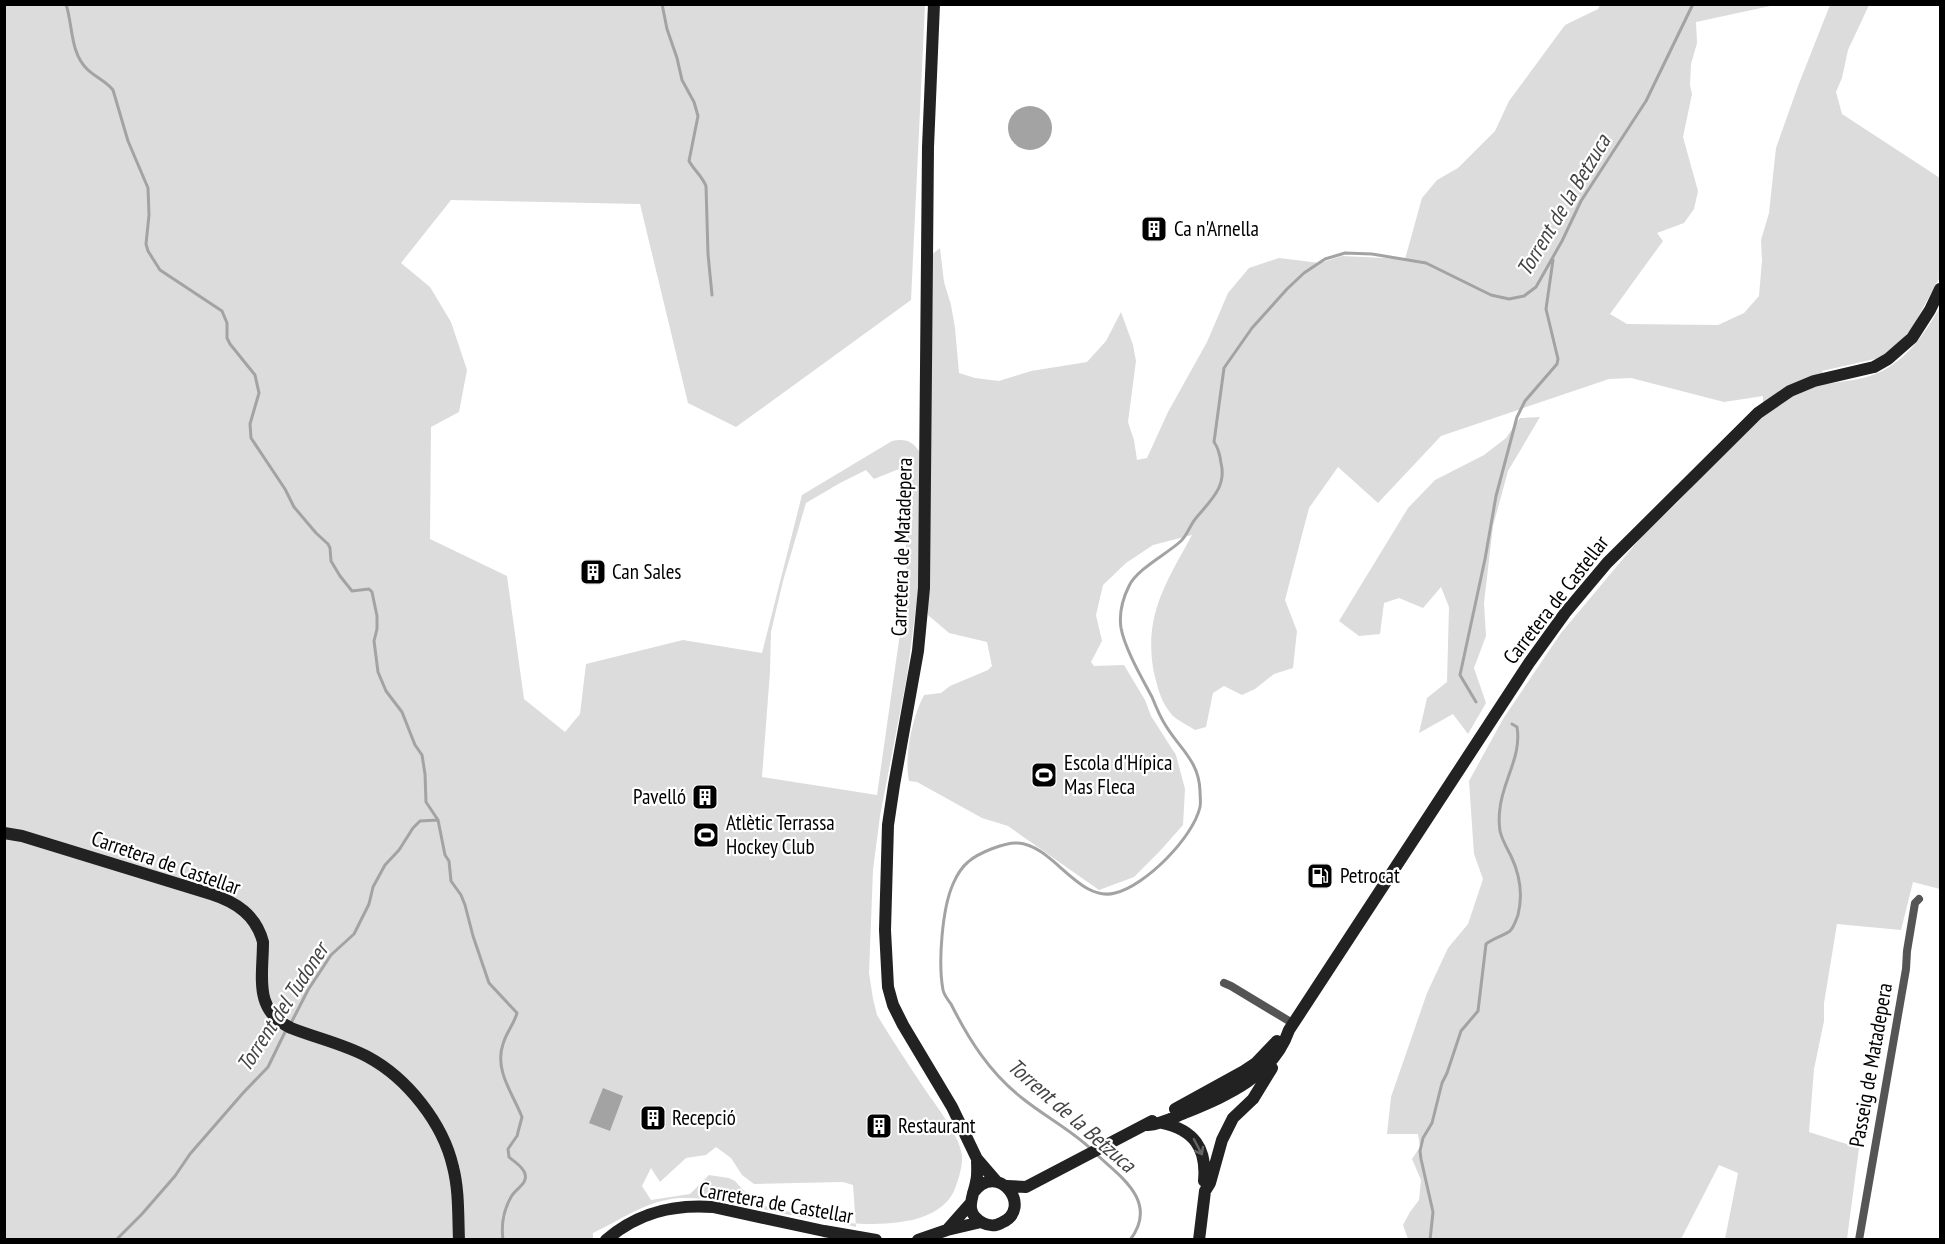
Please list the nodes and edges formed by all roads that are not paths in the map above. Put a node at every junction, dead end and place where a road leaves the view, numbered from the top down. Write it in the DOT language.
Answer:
graph roads {
  1 [pos="934,4"];
  2 [pos="1941,289"];
  3 [pos="4,833"];
  4 [pos="1919,899"];
  5 [pos="1224,983"];
  6 [pos="1291,1027"];
  7 [pos="1278,1050"];
  8 [pos="1232,1092"];
  9 [pos="1183,1105"];
  10 [pos="1233,1118"];
  11 [pos="1162,1123"];
  12 [pos="1148,1125"];
  13 [pos="977,1159"];
  14 [pos="1031,1183"];
  15 [pos="1001,1184"];
  16 [pos="1205,1191"];
  17 [pos="972,1198"];
  18 [pos="1014,1207"];
  19 [pos="981,1222"];
  20 [pos="947,1230"];
  21 [pos="459,1239"];
  22 [pos="606,1239"];
  23 [pos="876,1239"];
  24 [pos="918,1239"];
  25 [pos="1199,1239"];
  26 [pos="1859,1239"];
  1 -- 13 [label="street, Carretera de Matadepera"];
  2 -- 6 [label="street, Carretera de Castellar"];
  3 -- 21 [label="street, Carretera de Castellar"];
  4 -- 26 [label="street, Passeig de Matadepera"];
  5 -- 6 [label="street"];
  6 -- 7 [label="street, Carretera de Castellar"];
  6 -- 9 [label="street, Carretera de Castellar"];
  7 -- 8 [label="street, Carretera de Castellar"];
  7 -- 10 [label="street"];
  8 -- 9 [label="street"];
  8 -- 10 [label="street"];
  8 -- 11 [label="street, Carretera de Castellar"];
  9 -- 12 [label="street, Carretera de Castellar"];
  10 -- 16 [label="street"];
  11 -- 12 [label="street, Carretera de Castellar"];
  11 -- 16 [label="street, one-way"];
  12 -- 14 [label="street"];
  13 -- 15 [label="street"];
  13 -- 17 [label="street"];
  14 -- 15 [label="street"];
  14 -- 18 [label="street"];
  15 -- 17 [label="street"];
  15 -- 18 [label="street"];
  16 -- 25 [label="street"];
  17 -- 19 [label="street"];
  17 -- 20 [label="street"];
  18 -- 19 [label="street"];
  19 -- 20 [label="street"];
  20 -- 24 [label="street"];
  22 -- 23 [label="street, Carretera de Castellar"];
}
